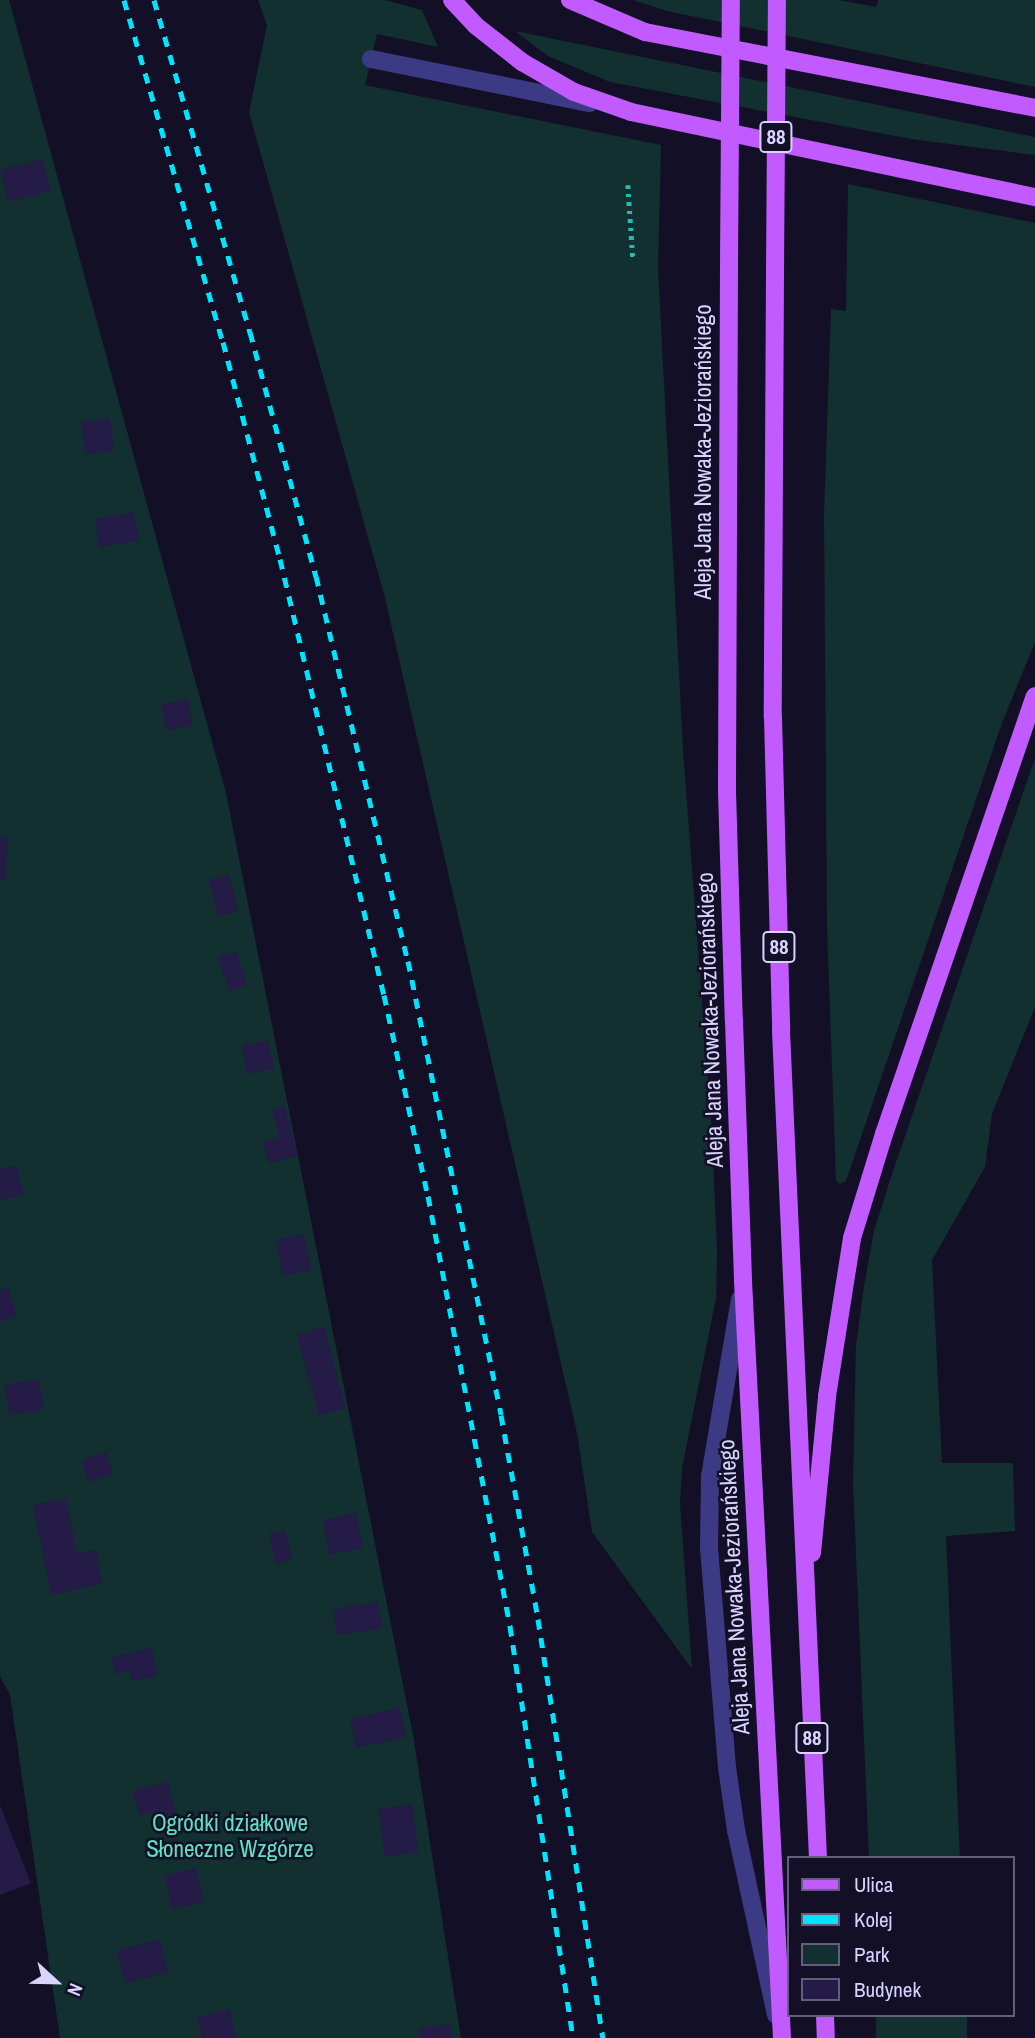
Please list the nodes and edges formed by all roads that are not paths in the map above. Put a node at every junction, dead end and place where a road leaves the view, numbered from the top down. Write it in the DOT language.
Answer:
graph roads {
  1 [pos="452,0"];
  2 [pos="570,0"];
  3 [pos="731,0"];
  4 [pos="777,0"];
  5 [pos="371,59"];
  6 [pos="1035,108"];
  7 [pos="631,112"];
  8 [pos="1035,197"];
  9 [pos="1035,696"];
  10 [pos="743,1281"];
  11 [pos="806,1619"];
  12 [pos="818,1856"];
  13 [pos="825,2017"];
  14 [pos="781,2038"];
  15 [pos="826,2038"];
  1 -- 7 [label="main road"];
  2 -- 6 [label="main road"];
  3 -- 10 [label="main road, Aleja Jana Nowaka-Jeziorańskiego / 88, bridge"];
  4 -- 11 [label="main road, 88, bridge"];
  5 -- 7 [label="lane"];
  7 -- 8 [label="main road"];
  9 -- 11 [label="main road"];
  10 -- 14 [label="main road, Aleja Jana Nowaka-Jeziorańskiego / 88"];
  10 -- 14 [label="lane"];
  11 -- 12 [label="main road, 88"];
  13 -- 15 [label="main road"];
}
